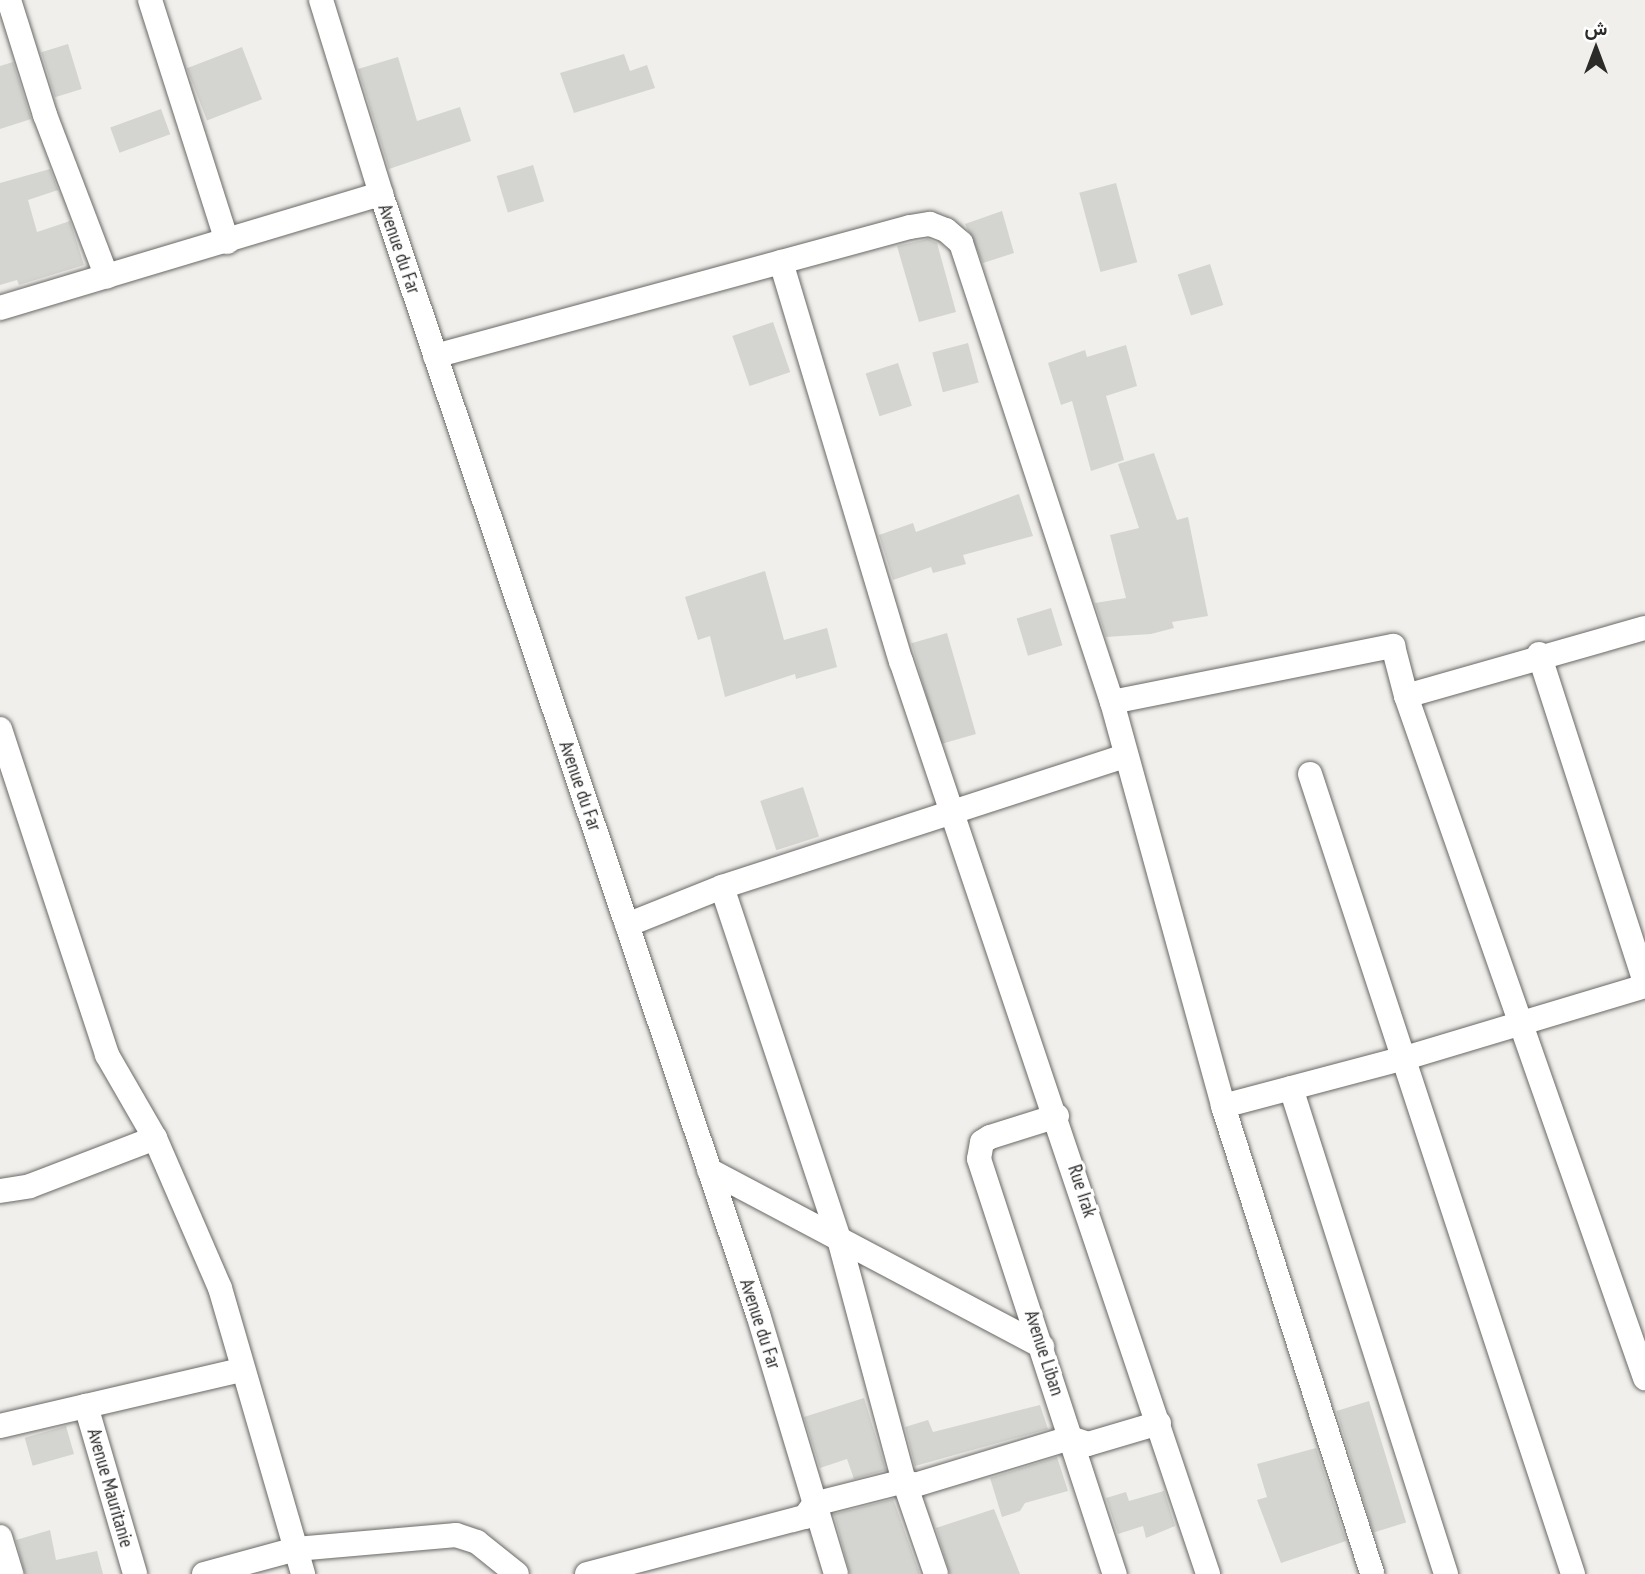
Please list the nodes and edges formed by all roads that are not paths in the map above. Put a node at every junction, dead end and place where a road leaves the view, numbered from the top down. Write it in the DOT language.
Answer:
graph roads {
  1 [pos="9,0"];
  2 [pos="149,0"];
  3 [pos="321,0"];
  4 [pos="381,194"];
  5 [pos="228,242"];
  6 [pos="781,262"];
  7 [pos="107,277"];
  8 [pos="0,308"];
  9 [pos="435,356"];
  10 [pos="1645,628"];
  11 [pos="1539,654"];
  12 [pos="1406,696"];
  13 [pos="1112,702"];
  14 [pos="0,729"];
  15 [pos="1126,756"];
  16 [pos="1310,774"];
  17 [pos="950,810"];
  18 [pos="722,887"];
  19 [pos="627,925"];
  20 [pos="1645,984"];
  21 [pos="1517,1022"];
  22 [pos="1405,1058"];
  23 [pos="1291,1088"];
  24 [pos="1223,1105"];
  25 [pos="1057,1116"];
  26 [pos="155,1138"];
  27 [pos="709,1170"];
  28 [pos="0,1191"];
  29 [pos="839,1239"];
  30 [pos="1042,1346"];
  31 [pos="242,1370"];
  32 [pos="1645,1378"];
  33 [pos="86,1405"];
  34 [pos="1159,1423"];
  35 [pos="0,1426"];
  36 [pos="1070,1438"];
  37 [pos="904,1481"];
  38 [pos="814,1504"];
  39 [pos="0,1537"];
  40 [pos="296,1549"];
  41 [pos="10,1574"];
  42 [pos="135,1574"];
  43 [pos="204,1574"];
  44 [pos="303,1574"];
  45 [pos="517,1574"];
  46 [pos="587,1574"];
  47 [pos="835,1574"];
  48 [pos="936,1574"];
  49 [pos="1115,1574"];
  50 [pos="1208,1574"];
  51 [pos="1372,1574"];
  52 [pos="1446,1574"];
  53 [pos="1573,1574"];
  1 -- 7 [label="street"];
  2 -- 5 [label="street"];
  3 -- 4 [label="street, Avenue du Far"];
  4 -- 5 [label="street"];
  4 -- 9 [label="street, Avenue du Far"];
  5 -- 7 [label="street"];
  6 -- 9 [label="street"];
  6 -- 13 [label="street"];
  6 -- 17 [label="street, Rue Irak"];
  7 -- 8 [label="street"];
  9 -- 19 [label="street, Avenue du Far"];
  10 -- 11 [label="street"];
  11 -- 12 [label="street"];
  11 -- 20 [label="street"];
  12 -- 13 [label="street"];
  12 -- 21 [label="street"];
  13 -- 15 [label="street"];
  14 -- 26 [label="street"];
  15 -- 17 [label="street"];
  15 -- 24 [label="street"];
  16 -- 22 [label="street"];
  17 -- 18 [label="street"];
  17 -- 25 [label="street, Rue Irak"];
  18 -- 19 [label="street"];
  18 -- 29 [label="street"];
  19 -- 27 [label="street, Avenue du Far"];
  20 -- 21 [label="street"];
  21 -- 22 [label="street"];
  21 -- 32 [label="street"];
  22 -- 23 [label="street"];
  22 -- 53 [label="street"];
  23 -- 24 [label="street"];
  23 -- 52 [label="street"];
  24 -- 51 [label="street"];
  25 -- 30 [label="street, Avenue Liban"];
  25 -- 34 [label="street, Rue Irak"];
  26 -- 28 [label="street"];
  26 -- 31 [label="street"];
  27 -- 29 [label="street"];
  27 -- 38 [label="street, Avenue du Far"];
  29 -- 30 [label="street"];
  29 -- 37 [label="street"];
  30 -- 36 [label="street, Avenue Liban"];
  31 -- 33 [label="street"];
  31 -- 40 [label="street"];
  33 -- 35 [label="street, Avenue Mauritanie"];
  33 -- 42 [label="street, Avenue Mauritanie"];
  34 -- 36 [label="street"];
  34 -- 50 [label="street, Rue Irak"];
  36 -- 37 [label="street"];
  36 -- 49 [label="street, Avenue Liban"];
  37 -- 38 [label="street"];
  37 -- 48 [label="street"];
  38 -- 46 [label="street"];
  38 -- 47 [label="street, Avenue du Far"];
  39 -- 41 [label="street"];
  40 -- 43 [label="street"];
  40 -- 44 [label="street"];
  40 -- 45 [label="street"];
}
